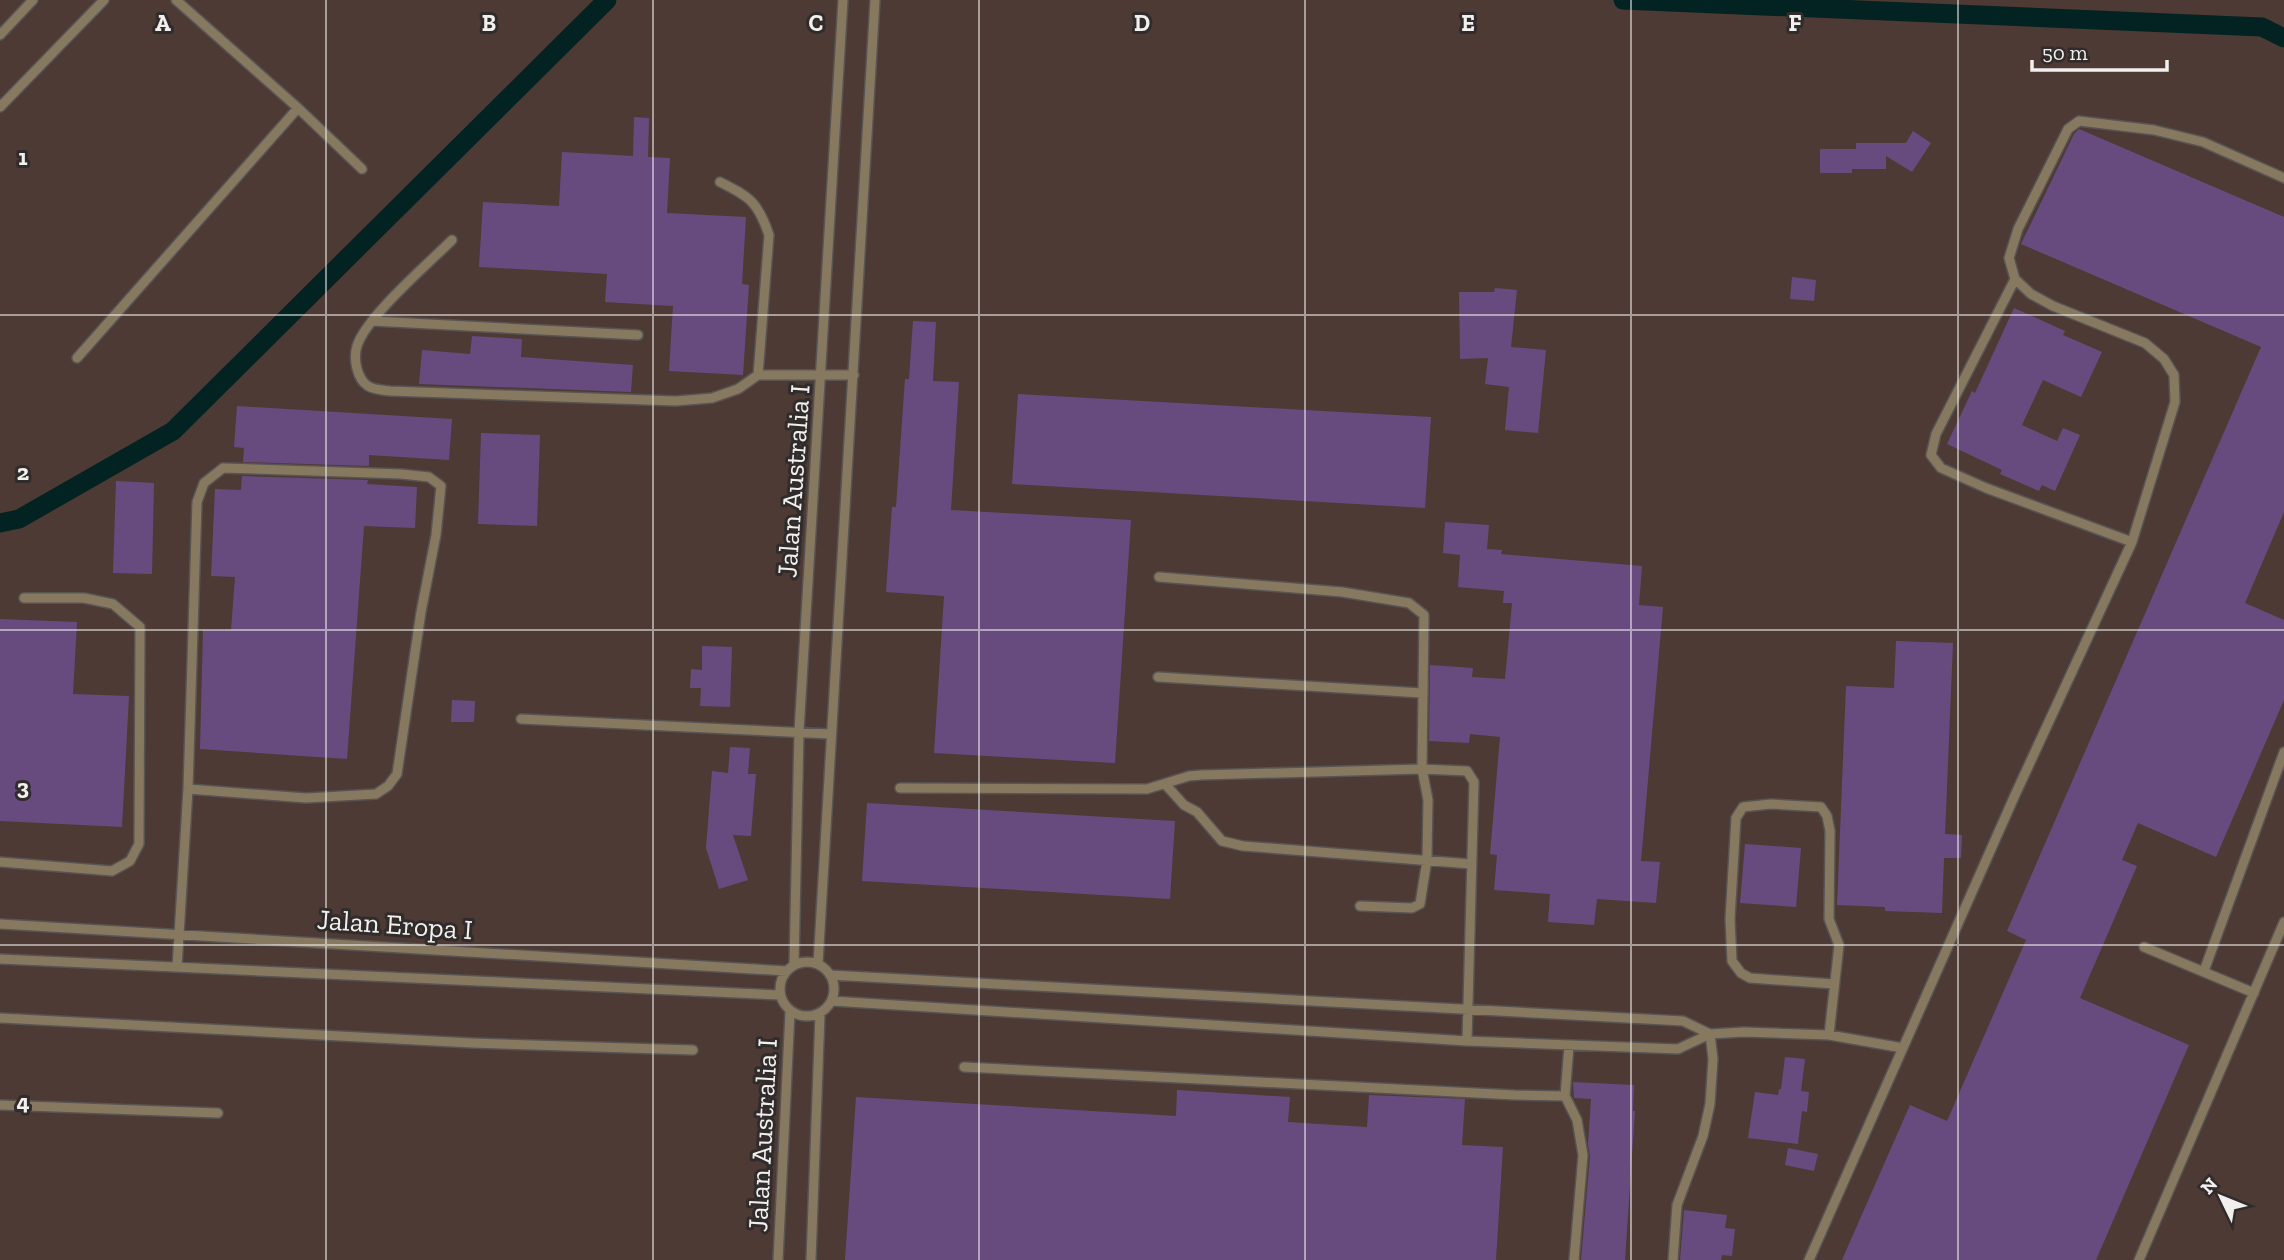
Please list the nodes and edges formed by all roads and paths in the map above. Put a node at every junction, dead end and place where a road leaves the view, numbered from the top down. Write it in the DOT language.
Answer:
graph roads {
  1 [pos="33,0"];
  2 [pos="104,0"];
  3 [pos="176,0"];
  4 [pos="843,2"];
  5 [pos="875,5"];
  6 [pos="0,34"];
  7 [pos="0,107"];
  8 [pos="298,108"];
  9 [pos="362,169"];
  10 [pos="2284,178"];
  11 [pos="720,182"];
  12 [pos="452,240"];
  13 [pos="2015,279"];
  14 [pos="372,321"];
  15 [pos="638,335"];
  16 [pos="77,358"];
  17 [pos="758,375"];
  18 [pos="822,375"];
  19 [pos="854,375"];
  20 [pos="2132,542"];
  21 [pos="1159,577"];
  22 [pos="24,598"];
  23 [pos="1158,677"];
  24 [pos="1422,693"];
  25 [pos="521,719"];
  26 [pos="799,731"];
  27 [pos="830,734"];
  28 [pos="2284,752"];
  29 [pos="1422,769"];
  30 [pos="1165,784"];
  31 [pos="900,788"];
  32 [pos="188,789"];
  33 [pos="1427,860"];
  34 [pos="0,862"];
  35 [pos="1471,864"];
  36 [pos="1360,906"];
  37 [pos="2284,922"];
  38 [pos="0,923"];
  39 [pos="178,933"];
  40 [pos="2144,947"];
  41 [pos="0,959"];
  42 [pos="818,964"];
  43 [pos="177,967"];
  44 [pos="790,968"];
  45 [pos="2204,971"];
  46 [pos="830,975"];
  47 [pos="1834,984"];
  48 [pos="2254,993"];
  49 [pos="780,995"];
  50 [pos="832,1001"];
  51 [pos="1467,1011"];
  52 [pos="790,1012"];
  53 [pos="820,1014"];
  54 [pos="0,1018"];
  55 [pos="1710,1034"];
  56 [pos="1829,1035"];
  57 [pos="1467,1041"];
  58 [pos="1569,1046"];
  59 [pos="1903,1048"];
  60 [pos="693,1050"];
  61 [pos="964,1067"];
  62 [pos="1565,1096"];
  63 [pos="0,1105"];
  64 [pos="218,1113"];
  65 [pos="778,1260"];
  66 [pos="811,1260"];
  67 [pos="1574,1260"];
  68 [pos="1673,1260"];
  69 [pos="1809,1260"];
  70 [pos="2138,1260"];
  1 -- 6 [label="lane"];
  2 -- 7 [label="lane"];
  3 -- 8 [label="lane"];
  4 -- 18 [label="lane, Jalan Australia I"];
  5 -- 19 [label="lane, Jalan Australia I"];
  8 -- 9 [label="lane"];
  8 -- 16 [label="lane"];
  10 -- 13 [label="lane"];
  11 -- 17 [label="lane"];
  12 -- 14 [label="lane"];
  13 -- 20 [label="lane"];
  13 -- 20 [label="lane"];
  14 -- 15 [label="lane"];
  14 -- 17 [label="lane"];
  17 -- 18 [label="lane"];
  18 -- 19 [label="lane"];
  18 -- 26 [label="lane, Jalan Australia I"];
  19 -- 27 [label="lane, Jalan Australia I"];
  20 -- 59 [label="lane"];
  21 -- 24 [label="lane"];
  22 -- 34 [label="lane"];
  23 -- 24 [label="lane"];
  24 -- 29 [label="lane"];
  25 -- 26 [label="lane"];
  26 -- 27 [label="lane"];
  26 -- 44 [label="lane, Jalan Australia I"];
  27 -- 42 [label="lane, Jalan Australia I"];
  28 -- 45 [label="lane"];
  29 -- 30 [label="lane"];
  29 -- 33 [label="lane"];
  29 -- 35 [label="lane"];
  30 -- 31 [label="lane"];
  30 -- 33 [label="lane"];
  32 -- 32 [label="lane"];
  32 -- 39 [label="lane"];
  33 -- 35 [label="lane"];
  33 -- 36 [label="lane"];
  35 -- 51 [label="lane"];
  37 -- 48 [label="lane"];
  38 -- 39 [label="lane, Jalan Eropa I"];
  39 -- 43 [label="lane"];
  39 -- 44 [label="lane, Jalan Eropa I"];
  40 -- 45 [label="lane"];
  41 -- 43 [label="lane, Jalan Eropa I"];
  42 -- 44 [label="lane"];
  42 -- 46 [label="lane"];
  43 -- 49 [label="lane, Jalan Eropa I"];
  44 -- 49 [label="lane, Jalan Australia I"];
  45 -- 48 [label="lane"];
  46 -- 50 [label="lane"];
  46 -- 51 [label="lane"];
  47 -- 47 [label="lane"];
  47 -- 56 [label="lane"];
  48 -- 70 [label="lane"];
  49 -- 52 [label="lane, Jalan Australia I"];
  50 -- 53 [label="lane"];
  50 -- 57 [label="lane"];
  51 -- 55 [label="lane"];
  51 -- 57 [label="lane"];
  52 -- 53 [label="lane, Jalan Australia I"];
  52 -- 65 [label="lane, Jalan Australia I"];
  53 -- 66 [label="lane, Jalan Australia I"];
  54 -- 60 [label="lane"];
  55 -- 56 [label="lane"];
  55 -- 58 [label="lane"];
  55 -- 68 [label="lane"];
  56 -- 59 [label="lane"];
  57 -- 58 [label="lane"];
  58 -- 62 [label="lane"];
  59 -- 69 [label="lane"];
  61 -- 62 [label="lane"];
  62 -- 67 [label="lane"];
  63 -- 64 [label="lane"];
}
